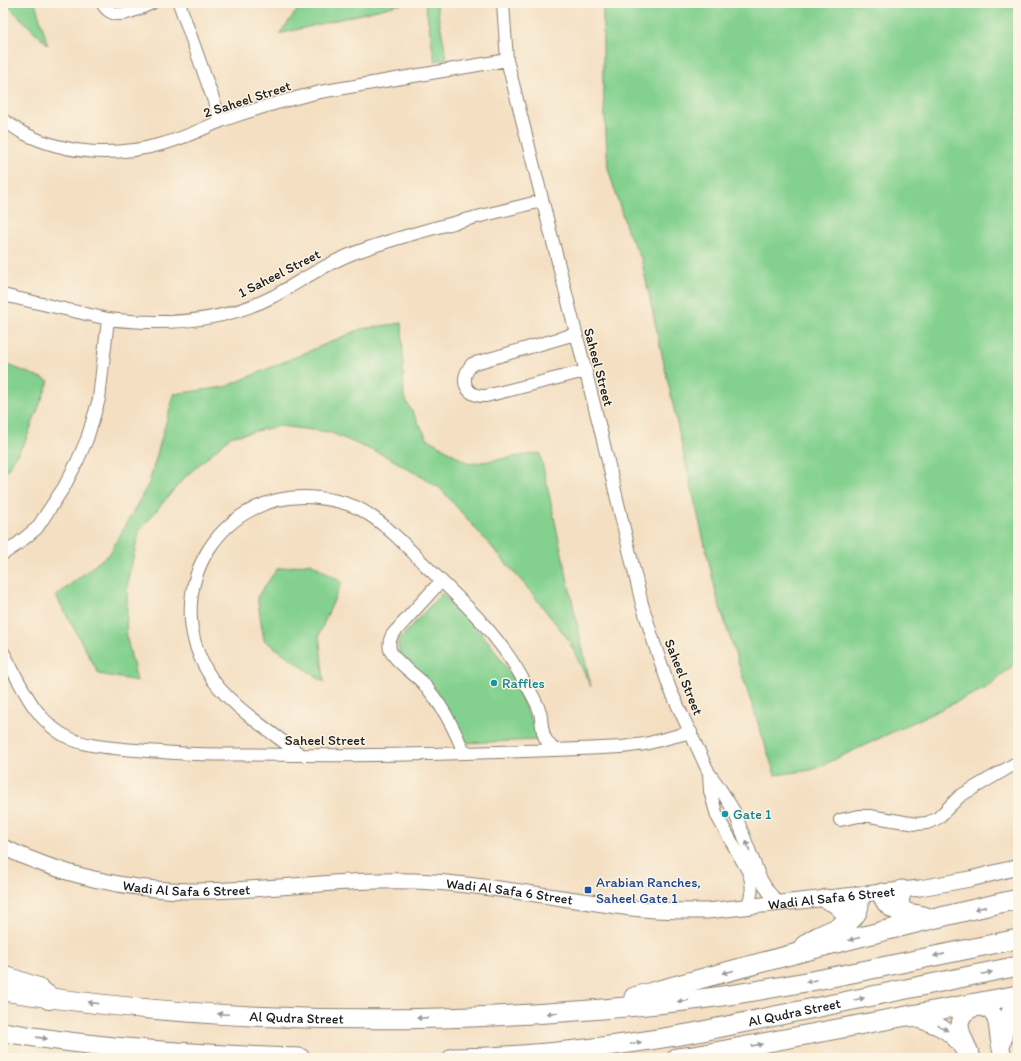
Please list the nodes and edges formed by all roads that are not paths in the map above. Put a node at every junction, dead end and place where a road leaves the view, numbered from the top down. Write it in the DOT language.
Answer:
graph roads {
  1 [pos="102,3"];
  2 [pos="152,3"];
  3 [pos="179,3"];
  4 [pos="503,3"];
  5 [pos="507,60"];
  6 [pos="3,120"];
  7 [pos="221,122"];
  8 [pos="541,201"];
  9 [pos="3,295"];
  10 [pos="108,319"];
  11 [pos="575,334"];
  12 [pos="585,371"];
  13 [pos="3,554"];
  14 [pos="441,581"];
  15 [pos="3,652"];
  16 [pos="691,732"];
  17 [pos="554,750"];
  18 [pos="464,753"];
  19 [pos="301,755"];
  20 [pos="1018,762"];
  21 [pos="715,789"];
  22 [pos="840,820"];
  23 [pos="740,826"];
  24 [pos="726,833"];
  25 [pos="3,846"];
  26 [pos="1018,867"];
  27 [pos="902,890"];
  28 [pos="882,893"];
  29 [pos="859,896"];
  30 [pos="826,899"];
  31 [pos="1018,899"];
  32 [pos="779,904"];
  33 [pos="747,906"];
  34 [pos="902,912"];
  35 [pos="930,919"];
  36 [pos="849,922"];
  37 [pos="1018,939"];
  38 [pos="799,953"];
  39 [pos="1018,966"];
  40 [pos="3,977"];
  41 [pos="3,991"];
  42 [pos="1018,995"];
  43 [pos="49,998"];
  44 [pos="1018,998"];
  45 [pos="591,1010"];
  46 [pos="906,1016"];
  47 [pos="3,1032"];
  48 [pos="569,1051"];
  49 [pos="1003,1057"];
  50 [pos="300,1058"];
  51 [pos="453,1058"];
  52 [pos="618,1058"];
  53 [pos="677,1058"];
  54 [pos="968,1058"];
  55 [pos="972,1058"];
  1 -- 2 [label="street"];
  3 -- 7 [label="street"];
  4 -- 5 [label="street, Saheel Street"];
  5 -- 7 [label="street, 2 Saheel Street"];
  5 -- 8 [label="street, Saheel Street"];
  6 -- 7 [label="street, 2 Saheel Street"];
  8 -- 10 [label="street, 1 Saheel Street"];
  8 -- 11 [label="street, Saheel Street"];
  9 -- 10 [label="street, 1 Saheel Street"];
  10 -- 13 [label="street"];
  11 -- 12 [label="street, Saheel Street"];
  11 -- 12 [label="street"];
  12 -- 16 [label="street, Saheel Street"];
  14 -- 17 [label="street"];
  14 -- 18 [label="street"];
  14 -- 19 [label="street"];
  15 -- 19 [label="street, Saheel Street"];
  16 -- 17 [label="street, Saheel Street"];
  16 -- 21 [label="street, Saheel Street"];
  17 -- 18 [label="street, Saheel Street"];
  18 -- 19 [label="street, Saheel Street"];
  20 -- 22 [label="street"];
  21 -- 23 [label="street, Saheel Street"];
  21 -- 24 [label="street"];
  23 -- 24 [label="street"];
  32 -- 23 [label="street, Saheel Street, one-way"];
  24 -- 33 [label="street"];
  25 -- 33 [label="street, Wadi Al Safa 6 Street"];
  26 -- 27 [label="street, Wadi Al Safa 6 Street"];
  27 -- 28 [label="street, Wadi Al Safa 6 Street"];
  27 -- 34 [label="main road"];
  28 -- 29 [label="street, Wadi Al Safa 6 Street"];
  28 -- 34 [label="main road"];
  29 -- 30 [label="street, Wadi Al Safa 6 Street"];
  29 -- 36 [label="main road"];
  30 -- 32 [label="street, Wadi Al Safa 6 Street"];
  30 -- 36 [label="main road"];
  31 -- 35 [label="main road, Al Qudra Street, one-way"];
  32 -- 33 [label="street, Wadi Al Safa 6 Street"];
  34 -- 35 [label="main road"];
  35 -- 38 [label="main road, Al Qudra Street, one-way"];
  36 -- 38 [label="main road"];
  37 -- 45 [label="main road, Al Qudra Street, one-way"];
  38 -- 45 [label="main road, Al Qudra Street, one-way"];
  48 -- 39 [label="main road, Al Qudra Street, one-way"];
  40 -- 43 [label="highway"];
  41 -- 43 [label="main road, Al Qudra Street"];
  42 -- 46 [label="main road, Al Qudra Street"];
  45 -- 43 [label="main road, Al Qudra Street, one-way"];
  44 -- 49 [label="main road"];
  53 -- 46 [label="main road, Al Qudra Street, one-way"];
  46 -- 54 [label="main road, one-way"];
  47 -- 50 [label="main road, one-way"];
  48 -- 51 [label="main road, Al Qudra Street"];
  48 -- 52 [label="main road, Al Qudra Street"];
  49 -- 55 [label="main road"];
}
